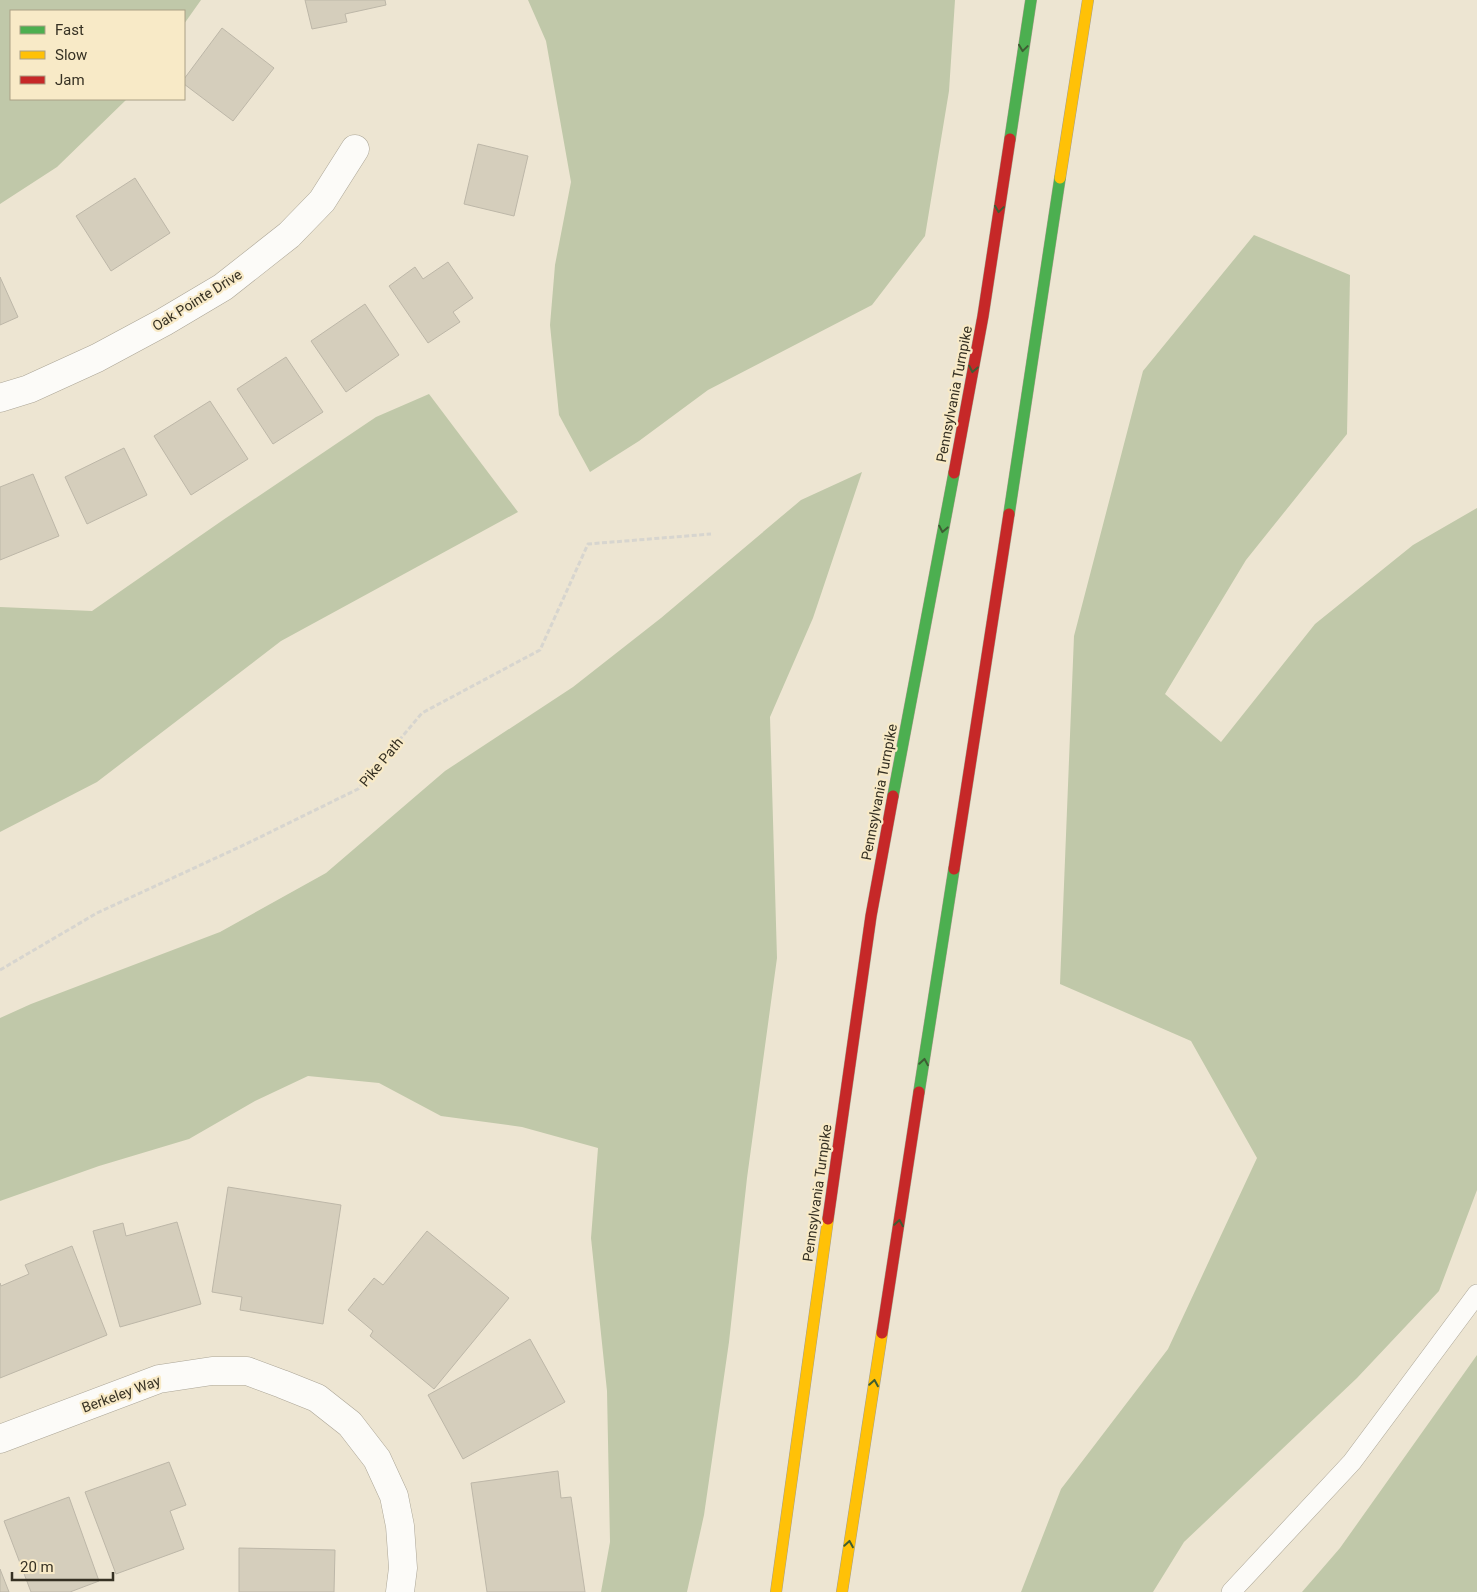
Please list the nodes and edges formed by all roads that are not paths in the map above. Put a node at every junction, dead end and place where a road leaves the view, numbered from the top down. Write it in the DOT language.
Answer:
graph roads {
  1 [pos="1030,0"];
  2 [pos="1088,0"];
  3 [pos="355,149"];
  4 [pos="0,398"];
  5 [pos="1477,1294"];
  6 [pos="0,1440"];
  7 [pos="400,1592"];
  8 [pos="776,1592"];
  9 [pos="842,1592"];
  10 [pos="1230,1592"];
  1 -- 8 [label="highway, Pennsylvania Turnpike, one-way"];
  9 -- 2 [label="highway, one-way"];
  3 -- 4 [label="street, Oak Pointe Drive"];
  5 -- 10 [label="lane"];
  6 -- 7 [label="street, Berkeley Way"];
}
